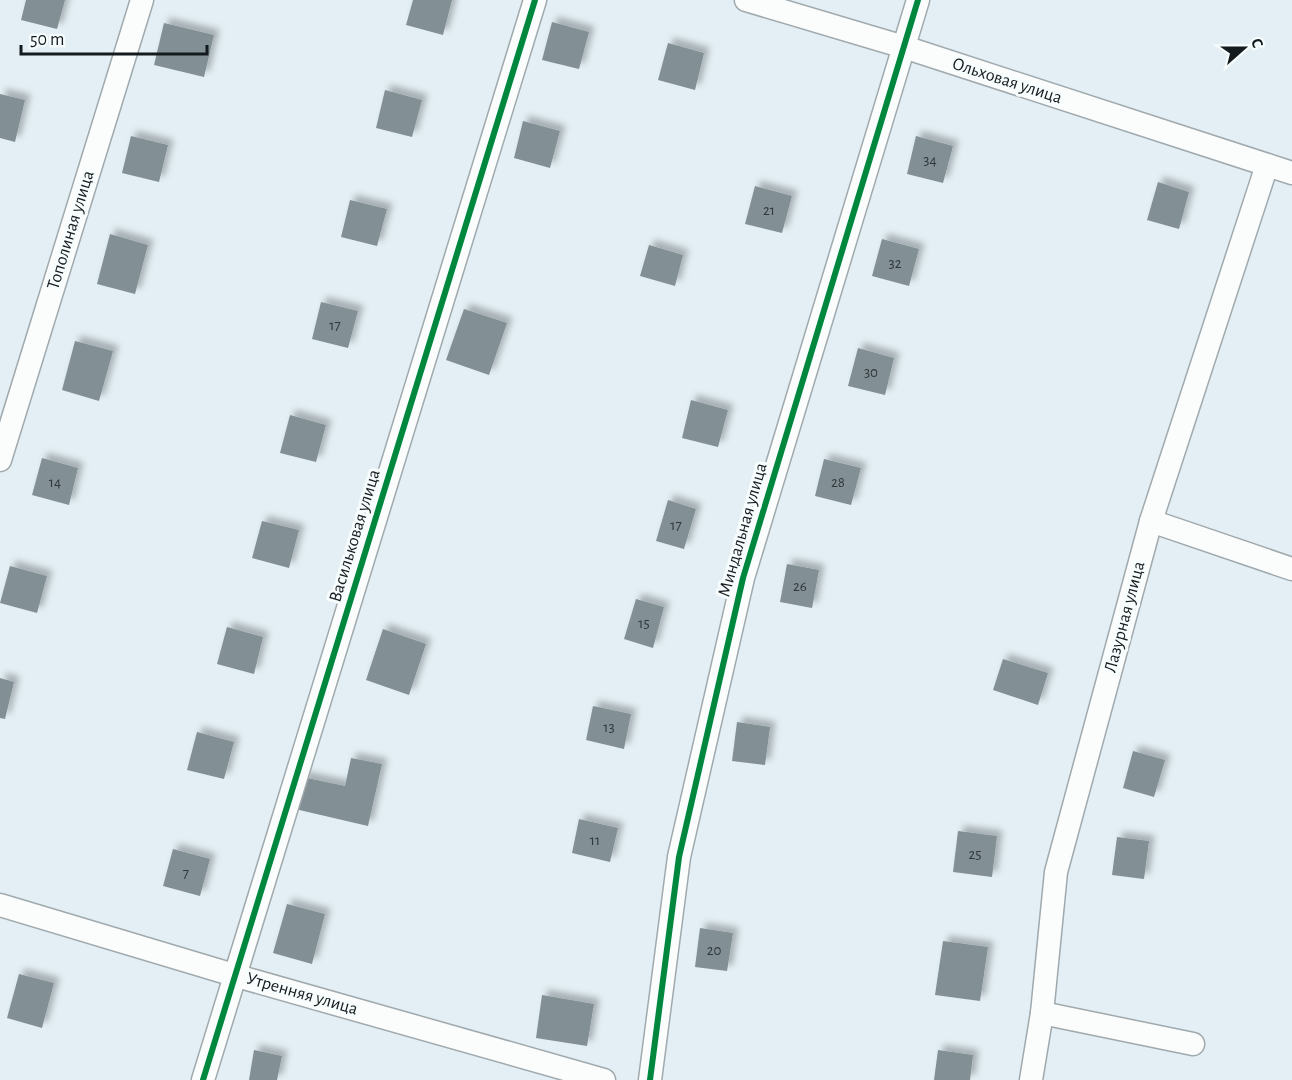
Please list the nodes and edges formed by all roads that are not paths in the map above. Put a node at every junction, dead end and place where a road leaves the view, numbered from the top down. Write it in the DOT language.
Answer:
graph roads {
  1 [pos="142,0"];
  2 [pos="535,0"];
  3 [pos="746,0"];
  4 [pos="918,0"];
  5 [pos="904,47"];
  6 [pos="1267,165"];
  7 [pos="1292,173"];
  8 [pos="0,460"];
  9 [pos="1151,521"];
  10 [pos="1292,569"];
  11 [pos="0,905"];
  12 [pos="237,976"];
  13 [pos="1042,1013"];
  14 [pos="1194,1044"];
  15 [pos="203,1080"];
  16 [pos="604,1080"];
  17 [pos="650,1080"];
  18 [pos="1031,1080"];
  1 -- 8 [label="street, Тополиная улица"];
  2 -- 12 [label="street, Васильковая улица"];
  3 -- 5 [label="street, Ольховая улица"];
  4 -- 5 [label="street, Миндальная улица"];
  5 -- 6 [label="street, Ольховая улица"];
  5 -- 17 [label="street, Миндальная улица"];
  6 -- 7 [label="street, Ольховая улица"];
  6 -- 9 [label="street, Лазурная улица"];
  9 -- 10 [label="street"];
  9 -- 13 [label="street, Лазурная улица"];
  11 -- 12 [label="street, Утренняя улица"];
  12 -- 15 [label="street, Васильковая улица"];
  12 -- 16 [label="street, Утренняя улица"];
  13 -- 14 [label="street"];
  13 -- 18 [label="street, Лазурная улица"];
}
